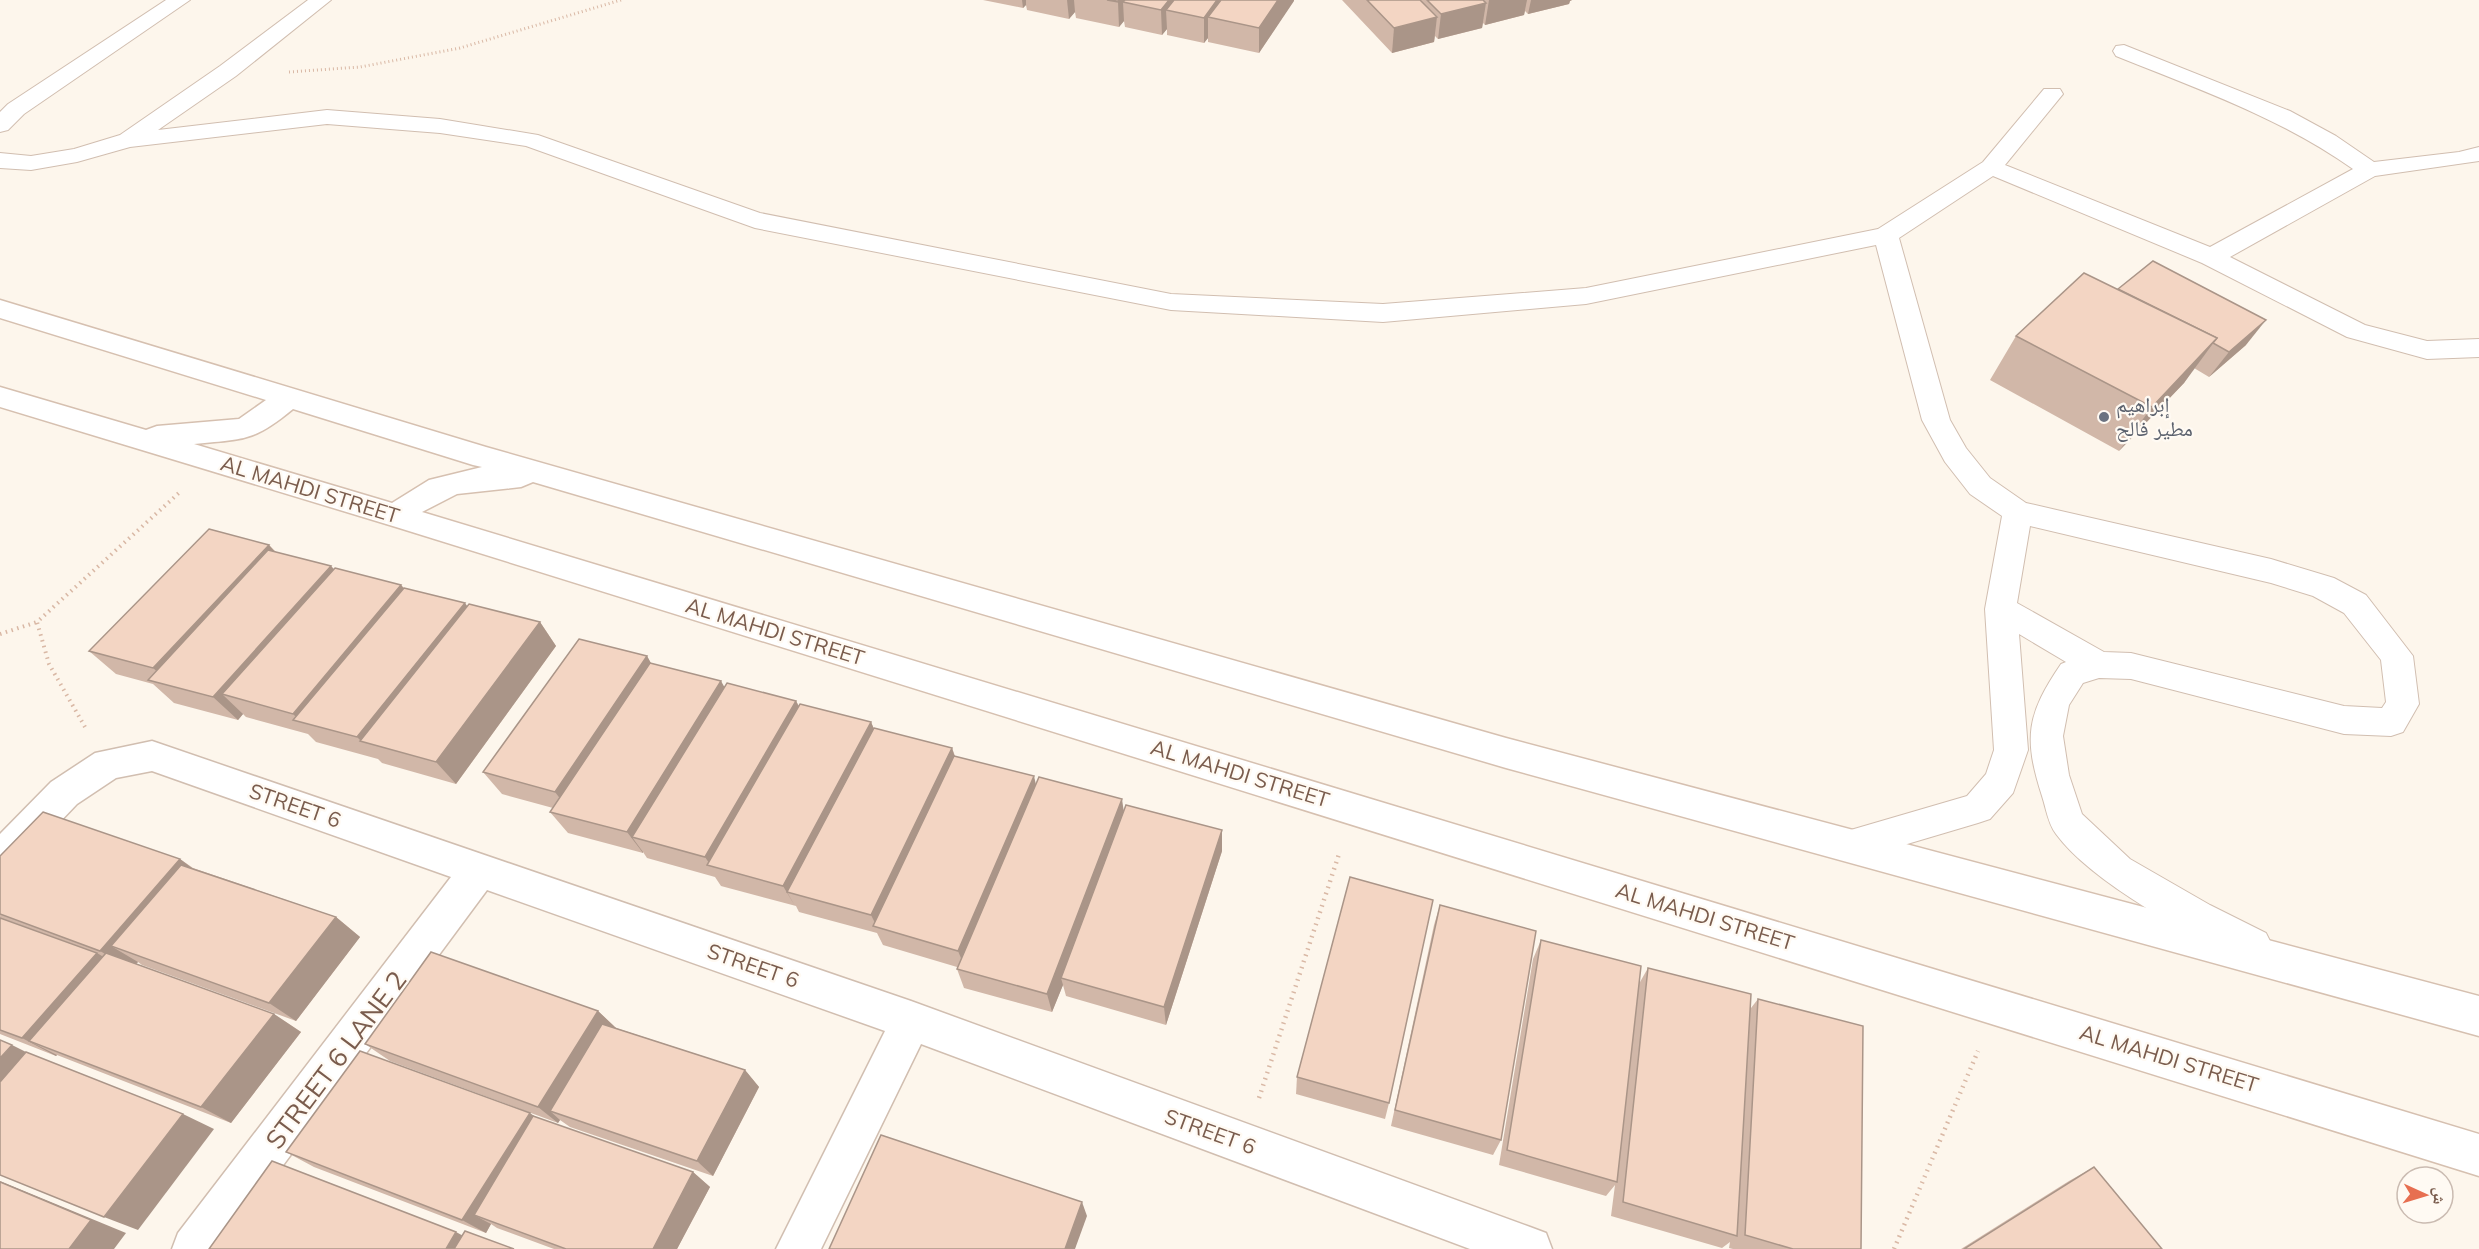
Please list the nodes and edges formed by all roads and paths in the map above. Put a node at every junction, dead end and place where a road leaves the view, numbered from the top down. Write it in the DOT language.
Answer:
graph roads {
  1 [pos="180,0"];
  2 [pos="321,0"];
  3 [pos="621,0"];
  4 [pos="2124,51"];
  5 [pos="228,71"];
  6 [pos="2052,94"];
  7 [pos="0,125"];
  8 [pos="128,140"];
  9 [pos="2479,154"];
  10 [pos="1,162"];
  11 [pos="1991,167"];
  12 [pos="2369,170"];
  13 [pos="1886,235"];
  14 [pos="2211,257"];
  15 [pos="0,309"];
  16 [pos="2479,348"];
  17 [pos="290,396"];
  18 [pos="0,397"];
  19 [pos="140,439"];
  20 [pos="214,461"];
  21 [pos="552,476"];
  22 [pos="2017,512"];
  23 [pos="397,516"];
  24 [pos="2001,609"];
  25 [pos="36,622"];
  26 [pos="0,634"];
  27 [pos="2099,665"];
  28 [pos="108,764"];
  29 [pos="1354,809"];
  30 [pos="1850,845"];
  31 [pos="0,859"];
  32 [pos="479,871"];
  33 [pos="2302,969"];
  34 [pos="1997,1007"];
  35 [pos="2479,1016"];
  36 [pos="912,1021"];
  37 [pos="1244,1144"];
  38 [pos="2479,1155"];
  39 [pos="194,1249"];
  40 [pos="798,1249"];
  41 [pos="1530,1249"];
  42 [pos="1894,1249"];
  1 -- 7 [label="lane"];
  2 -- 5 [label="lane"];
  3 -- 5 [label="path"];
  4 -- 12 [label="lane"];
  5 -- 8 [label="lane"];
  6 -- 11 [label="lane"];
  8 -- 10 [label="lane"];
  8 -- 13 [label="lane"];
  9 -- 12 [label="lane"];
  11 -- 13 [label="lane"];
  11 -- 14 [label="lane"];
  12 -- 14 [label="lane"];
  13 -- 22 [label="lane"];
  14 -- 16 [label="lane"];
  15 -- 17 [label="main road"];
  17 -- 19 [label="main road"];
  17 -- 21 [label="main road"];
  18 -- 19 [label="main road, AL MAHDI STREET"];
  19 -- 20 [label="main road, AL MAHDI STREET"];
  20 -- 23 [label="main road, AL MAHDI STREET"];
  20 -- 25 [label="path"];
  21 -- 23 [label="main road"];
  21 -- 30 [label="main road"];
  22 -- 24 [label="lane"];
  22 -- 27 [label="lane"];
  23 -- 29 [label="main road, AL MAHDI STREET"];
  24 -- 27 [label="lane"];
  24 -- 30 [label="lane"];
  25 -- 26 [label="path"];
  25 -- 28 [label="path"];
  27 -- 33 [label="lane"];
  28 -- 31 [label="main road, STREET 6"];
  28 -- 32 [label="main road, STREET 6"];
  29 -- 34 [label="main road, AL MAHDI STREET"];
  29 -- 37 [label="path"];
  30 -- 33 [label="main road"];
  32 -- 36 [label="main road, STREET 6"];
  32 -- 39 [label="main road, STREET 6 LANE 2"];
  33 -- 35 [label="main road"];
  34 -- 38 [label="main road, AL MAHDI STREET"];
  34 -- 42 [label="path"];
  36 -- 37 [label="main road, STREET 6"];
  36 -- 40 [label="main road"];
  37 -- 41 [label="main road, STREET 6"];
}
